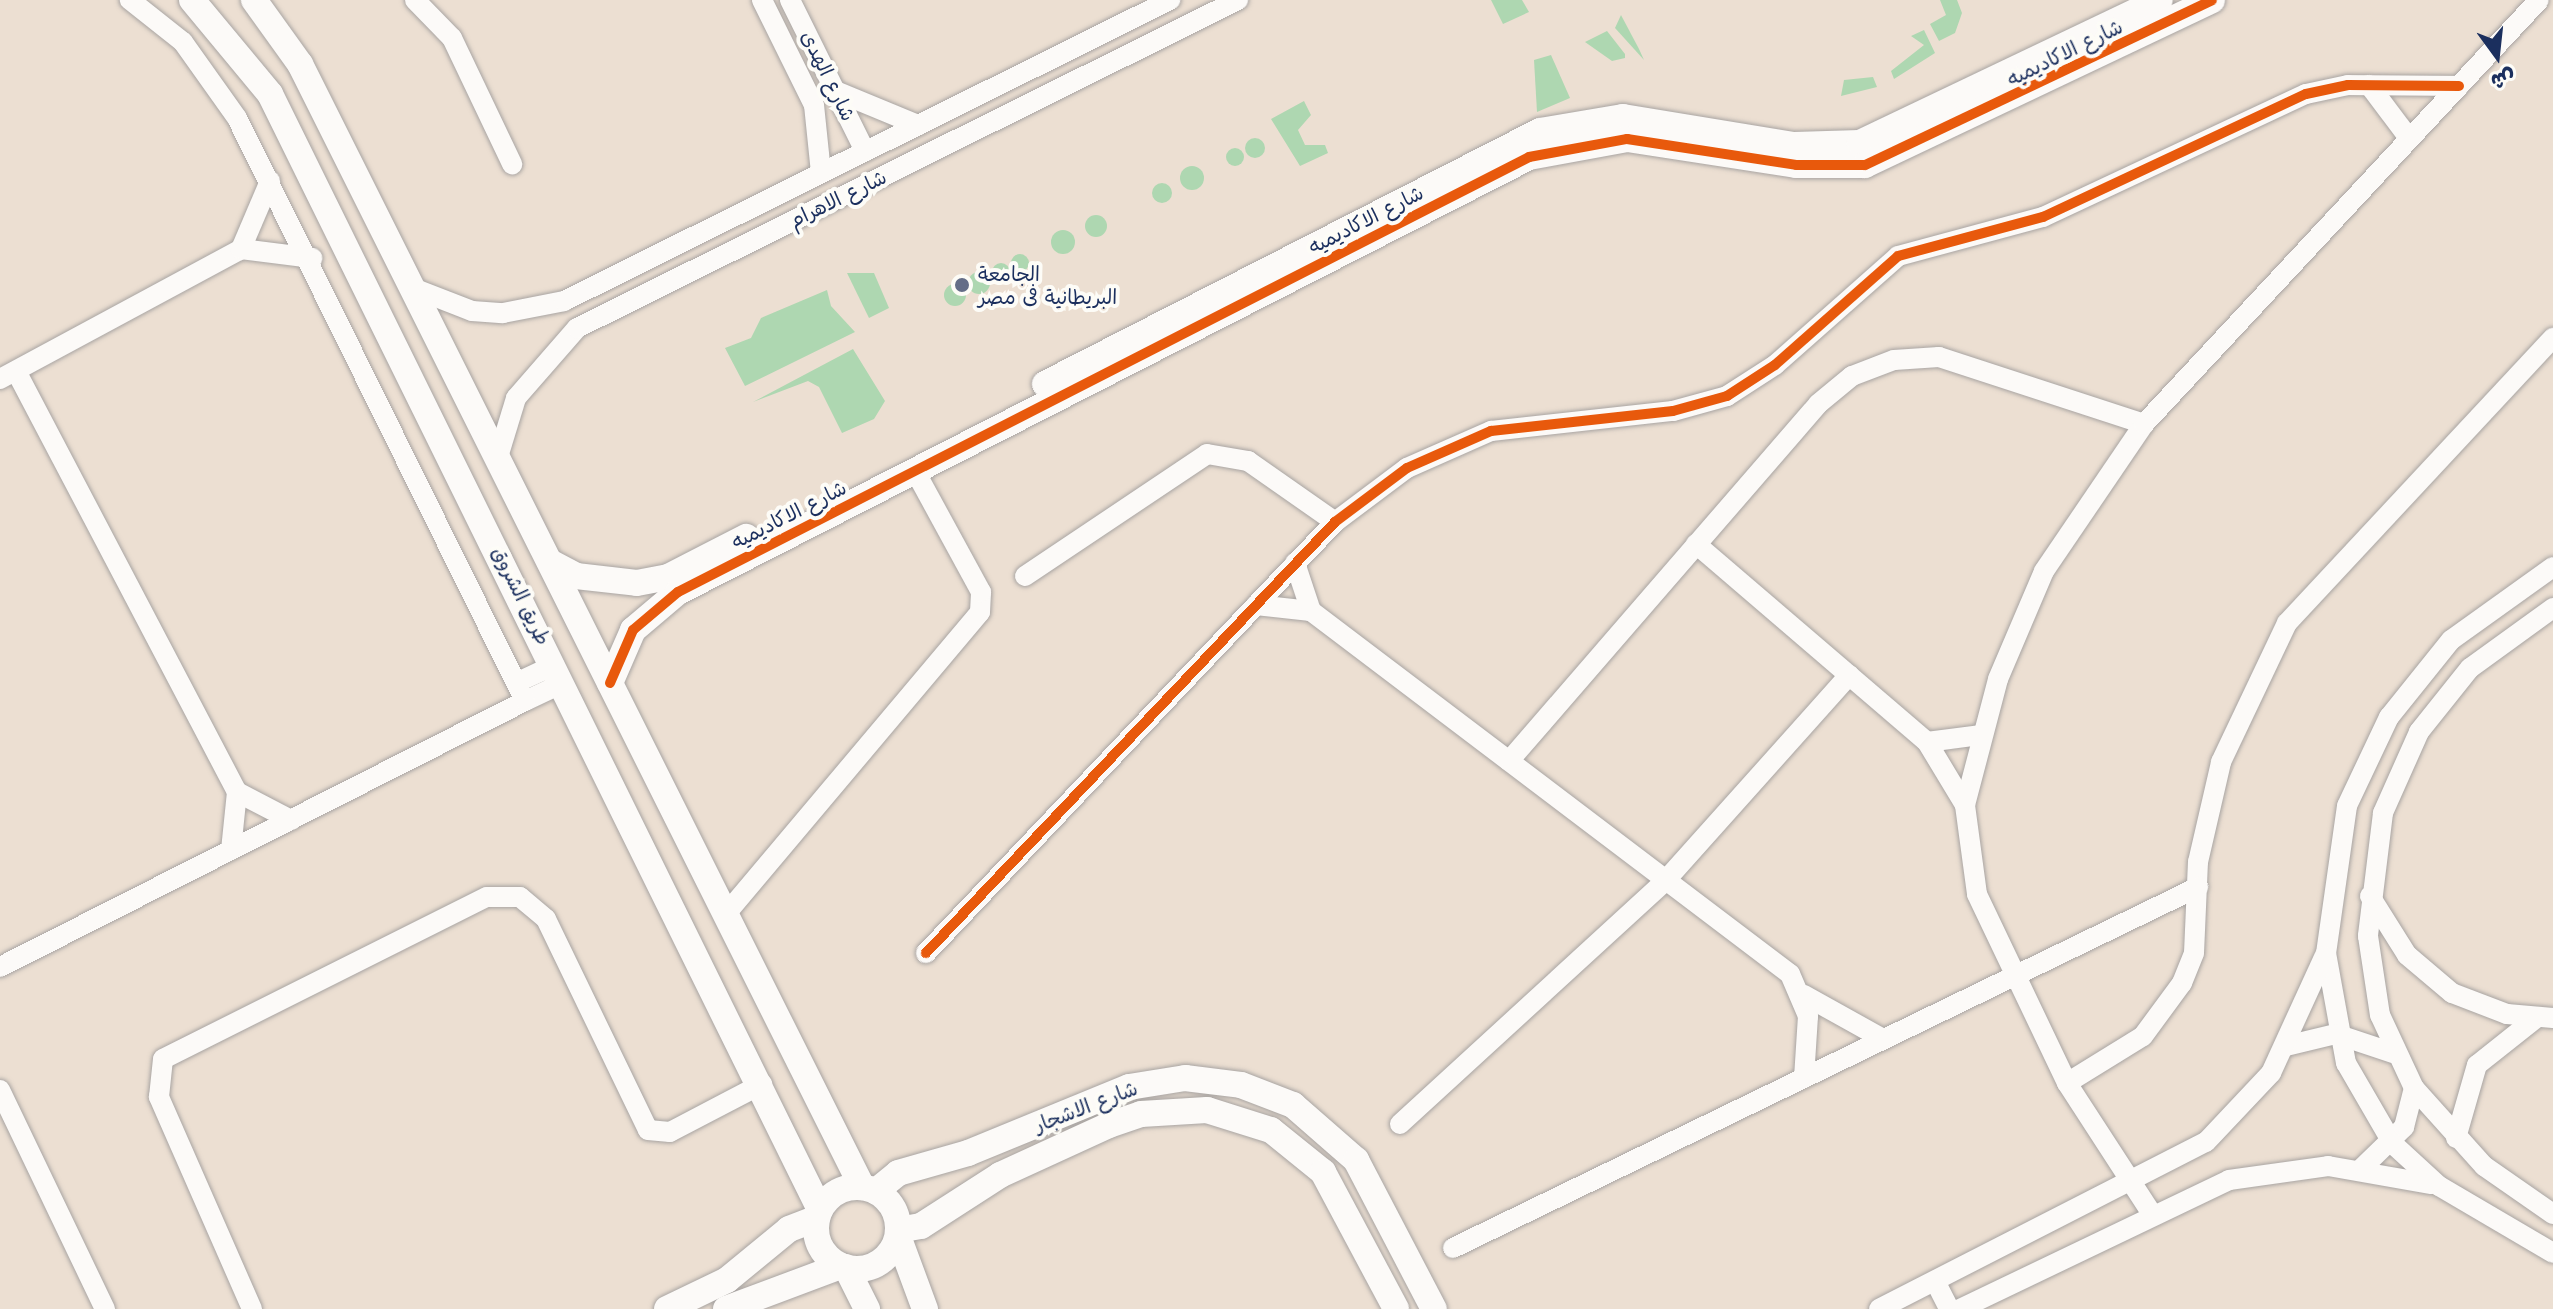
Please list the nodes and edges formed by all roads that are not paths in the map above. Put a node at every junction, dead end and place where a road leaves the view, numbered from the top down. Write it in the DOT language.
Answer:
graph roads {
  1 [pos="130,0"];
  2 [pos="192,0"];
  3 [pos="254,0"];
  4 [pos="762,0"];
  5 [pos="790,0"];
  6 [pos="1147,0"];
  7 [pos="1170,0"];
  8 [pos="1238,0"];
  9 [pos="2160,0"];
  10 [pos="2212,0"];
  11 [pos="2539,0"];
  12 [pos="426,2"];
  13 [pos="1132,20"];
  14 [pos="2074,56"];
  15 [pos="2369,85"];
  16 [pos="2459,86"];
  17 [pos="835,90"];
  18 [pos="918,125"];
  19 [pos="2409,138"];
  20 [pos="865,151"];
  21 [pos="512,164"];
  22 [pos="821,173"];
  23 [pos="270,181"];
  24 [pos="360,182"];
  25 [pos="324,201"];
  26 [pos="241,249"];
  27 [pos="312,258"];
  28 [pos="413,288"];
  29 [pos="564,301"];
  30 [pos="577,328"];
  31 [pos="2553,338"];
  32 [pos="8,375"];
  33 [pos="2144,424"];
  34 [pos="983,426"];
  35 [pos="498,457"];
  36 [pos="915,471"];
  37 [pos="525,513"];
  38 [pos="1335,522"];
  39 [pos="488,531"];
  40 [pos="1696,544"];
  41 [pos="550,562"];
  42 [pos="1295,563"];
  43 [pos="2553,567"];
  44 [pos="1025,576"];
  45 [pos="1256,605"];
  46 [pos="2553,608"];
  47 [pos="1311,611"];
  48 [pos="559,674"];
  49 [pos="1849,675"];
  50 [pos="610,683"];
  51 [pos="522,692"];
  52 [pos="1980,735"];
  53 [pos="1927,742"];
  54 [pos="1509,761"];
  55 [pos="237,792"];
  56 [pos="1965,805"];
  57 [pos="291,820"];
  58 [pos="231,850"];
  59 [pos="1666,880"];
  60 [pos="2198,887"];
  61 [pos="2370,896"];
  62 [pos="725,915"];
  63 [pos="926,953"];
  64 [pos="2326,953"];
  65 [pos="0,967"];
  66 [pos="2015,976"];
  67 [pos="1804,995"];
  68 [pos="2544,1018"];
  69 [pos="2336,1034"];
  70 [pos="1883,1039"];
  71 [pos="2286,1046"];
  72 [pos="2393,1053"];
  73 [pos="1804,1078"];
  74 [pos="2067,1083"];
  75 [pos="762,1084"];
  76 [pos="2414,1088"];
  77 [pos="0,1090"];
  78 [pos="1400,1124"];
  79 [pos="9,1132"];
  80 [pos="2456,1138"];
  81 [pos="2393,1144"];
  82 [pos="2362,1168"];
  83 [pos="2131,1183"];
  84 [pos="2439,1186"];
  85 [pos="869,1189"];
  86 [pos="819,1214"];
  87 [pos="2152,1214"];
  88 [pos="2553,1214"];
  89 [pos="898,1233"];
  90 [pos="1453,1248"];
  91 [pos="2553,1253"];
  92 [pos="844,1266"];
  93 [pos="1935,1281"];
  94 [pos="2005,1286"];
  95 [pos="731,1297"];
  96 [pos="1918,1300"];
  97 [pos="105,1309"];
  98 [pos="252,1309"];
  99 [pos="667,1309"];
  100 [pos="867,1309"];
  101 [pos="925,1309"];
  102 [pos="1396,1309"];
  103 [pos="1434,1309"];
  104 [pos="1879,1309"];
  105 [pos="1949,1309"];
  106 [pos="1960,1309"];
  107 [pos="1998,1309"];
  1 -- 23 [label="street"];
  2 -- 25 [label="street, طريق الشروق"];
  3 -- 24 [label="street, طريق الشروق"];
  4 -- 22 [label="street, شارع الهدى"];
  5 -- 17 [label="street, شارع الهدى"];
  6 -- 13 [label="street"];
  7 -- 13 [label="street, شارع الاهرام"];
  8 -- 30 [label="street, شارع الاهرام"];
  9 -- 14 [label="street, شارع الاكاديميه"];
  10 -- 14 [label="street, شارع الاكاديميه"];
  11 -- 16 [label="street"];
  12 -- 21 [label="street"];
  13 -- 18 [label="street, شارع الاهرام"];
  14 -- 34 [label="street, شارع الاكاديميه"];
  15 -- 16 [label="street"];
  15 -- 19 [label="street"];
  15 -- 38 [label="street"];
  16 -- 19 [label="street"];
  17 -- 18 [label="street"];
  17 -- 20 [label="street, شارع الهدى"];
  18 -- 20 [label="street, شارع الاهرام"];
  19 -- 33 [label="street"];
  20 -- 22 [label="street, شارع الاهرام"];
  22 -- 29 [label="street, شارع الاهرام"];
  23 -- 26 [label="street"];
  23 -- 27 [label="street"];
  24 -- 25 [label="street"];
  24 -- 28 [label="street, طريق الشروق"];
  25 -- 39 [label="street, طريق الشروق"];
  26 -- 27 [label="street"];
  26 -- 32 [label="street"];
  27 -- 51 [label="street"];
  28 -- 29 [label="street, شارع الاهرام"];
  28 -- 35 [label="street, طريق الشروق"];
  29 -- 30 [label="street"];
  30 -- 35 [label="street, شارع الاهرام"];
  31 -- 60 [label="street"];
  32 -- 55 [label="street"];
  33 -- 40 [label="street"];
  33 -- 52 [label="street"];
  34 -- 36 [label="street, شارع الاكاديميه"];
  34 -- 41 [label="street, شارع الاكاديميه"];
  35 -- 37 [label="street, طريق الشروق"];
  36 -- 50 [label="street, شارع الاكاديميه"];
  36 -- 62 [label="street"];
  37 -- 39 [label="street"];
  37 -- 41 [label="street, طريق الشروق"];
  38 -- 42 [label="street"];
  38 -- 44 [label="street"];
  39 -- 48 [label="street, طريق الشروق"];
  40 -- 49 [label="street"];
  40 -- 54 [label="street"];
  41 -- 50 [label="street, طريق الشروق"];
  42 -- 45 [label="street"];
  42 -- 47 [label="street"];
  43 -- 64 [label="street"];
  45 -- 47 [label="street"];
  45 -- 63 [label="street"];
  46 -- 61 [label="street"];
  47 -- 54 [label="street"];
  48 -- 51 [label="street"];
  48 -- 75 [label="street, طريق الشروق"];
  49 -- 53 [label="street"];
  49 -- 59 [label="street"];
  50 -- 62 [label="street, طريق الشروق"];
  51 -- 57 [label="street"];
  52 -- 53 [label="street"];
  52 -- 56 [label="street"];
  53 -- 56 [label="street"];
  54 -- 59 [label="street"];
  55 -- 57 [label="street"];
  55 -- 58 [label="street"];
  56 -- 66 [label="street"];
  57 -- 58 [label="street"];
  58 -- 65 [label="street"];
  59 -- 67 [label="street"];
  59 -- 78 [label="street"];
  60 -- 66 [label="street"];
  60 -- 74 [label="street"];
  61 -- 68 [label="street"];
  61 -- 72 [label="street"];
  62 -- 85 [label="street, طريق الشروق"];
  64 -- 69 [label="street"];
  64 -- 71 [label="street"];
  66 -- 70 [label="street"];
  66 -- 74 [label="street"];
  67 -- 70 [label="street"];
  67 -- 73 [label="street"];
  68 -- 80 [label="street"];
  69 -- 71 [label="street"];
  69 -- 72 [label="street"];
  69 -- 81 [label="street"];
  70 -- 73 [label="street"];
  71 -- 83 [label="street"];
  72 -- 76 [label="street"];
  73 -- 90 [label="street"];
  74 -- 83 [label="street"];
  75 -- 86 [label="street, طريق الشروق"];
  75 -- 98 [label="street"];
  76 -- 80 [label="street"];
  76 -- 81 [label="street"];
  77 -- 79 [label="street"];
  79 -- 97 [label="street"];
  80 -- 88 [label="street"];
  81 -- 82 [label="street"];
  81 -- 84 [label="street"];
  82 -- 84 [label="street"];
  82 -- 87 [label="street"];
  83 -- 87 [label="street"];
  83 -- 93 [label="street"];
  84 -- 91 [label="street"];
  85 -- 86 [label="street"];
  85 -- 89 [label="street"];
  85 -- 103 [label="street, شارع الاشجار"];
  86 -- 92 [label="street"];
  86 -- 95 [label="street"];
  87 -- 94 [label="street"];
  89 -- 92 [label="street"];
  89 -- 101 [label="street"];
  89 -- 102 [label="street, شارع الاشجار"];
  92 -- 95 [label="street"];
  92 -- 100 [label="street"];
  93 -- 96 [label="street"];
  93 -- 105 [label="street"];
  94 -- 106 [label="street"];
  94 -- 107 [label="street"];
  95 -- 99 [label="street"];
  96 -- 104 [label="street"];
}
